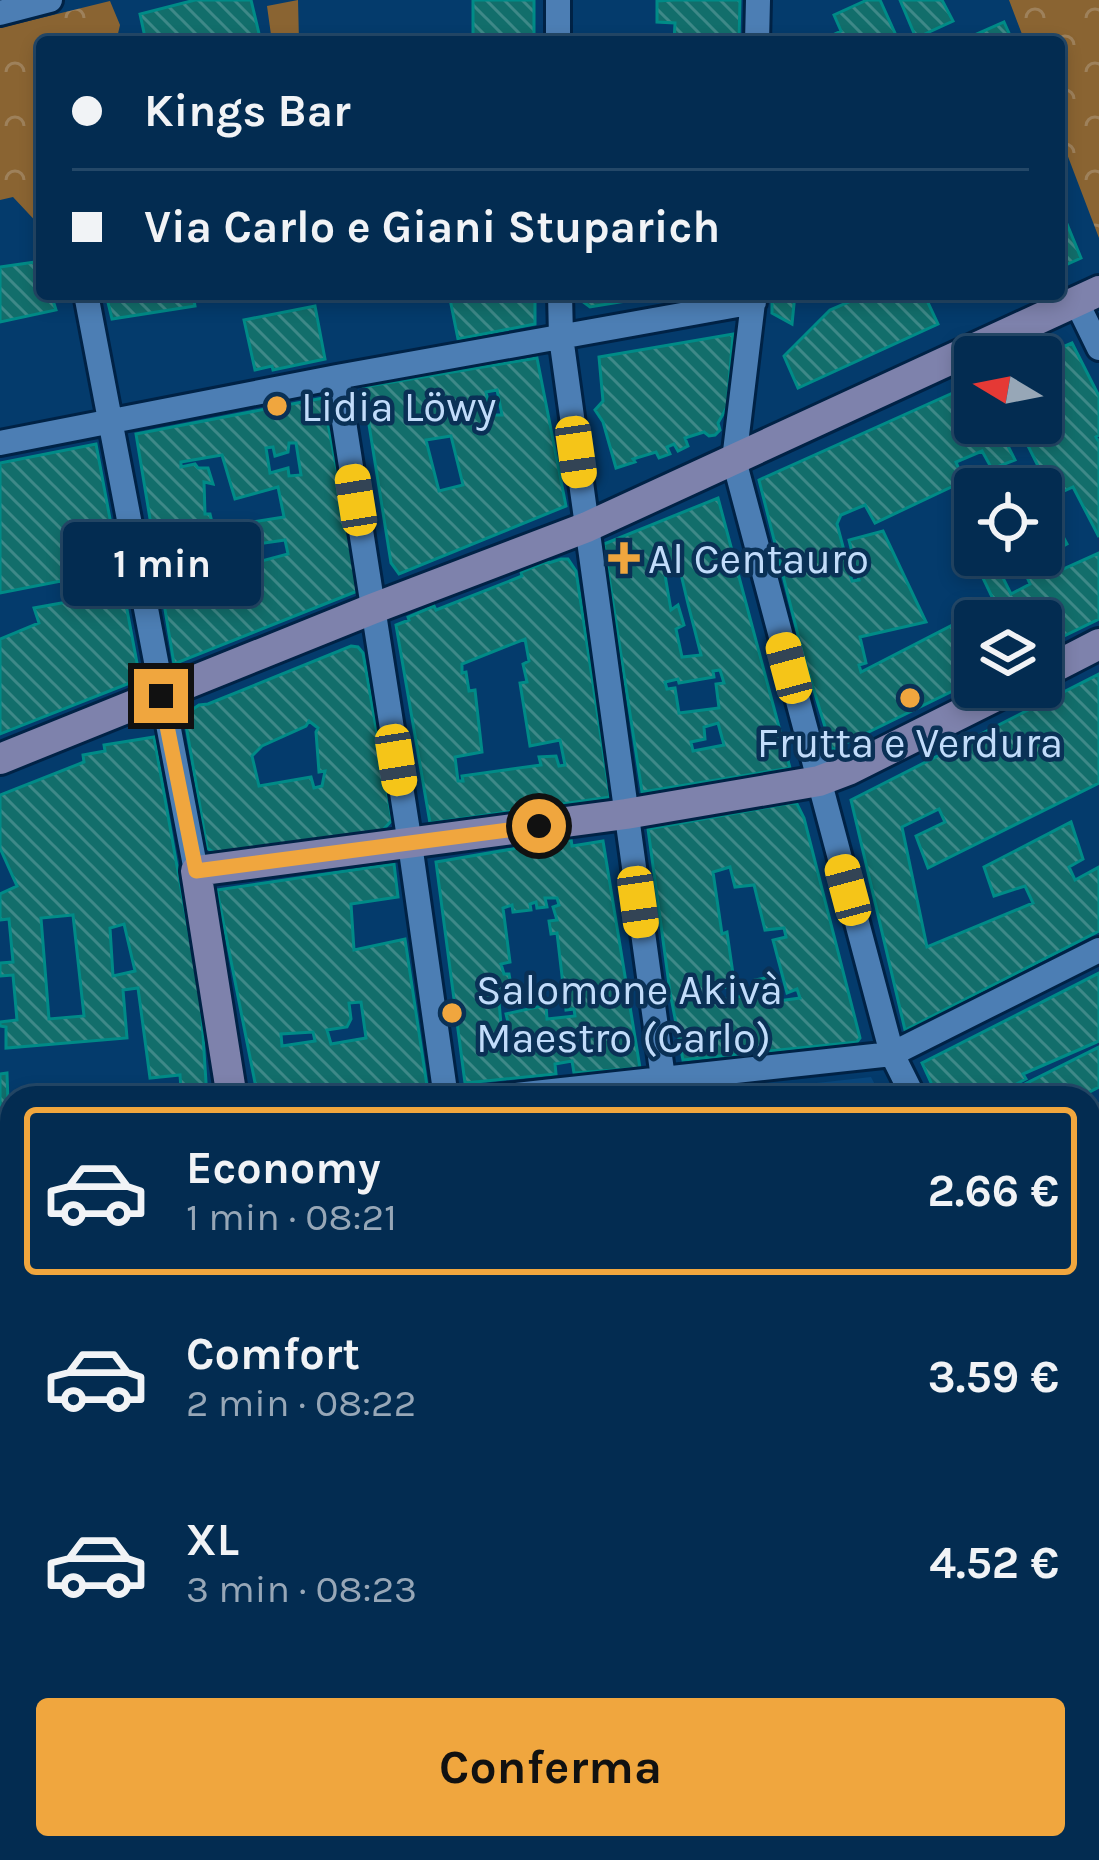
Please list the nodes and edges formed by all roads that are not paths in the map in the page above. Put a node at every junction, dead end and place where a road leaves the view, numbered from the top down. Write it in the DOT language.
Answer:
graph roads {
  1 [pos="50,0"];
  2 [pos="558,0"];
  3 [pos="758,0"];
  4 [pos="0,13"];
  5 [pos="558,36"];
  6 [pos="757,36"];
  7 [pos="1088,297"];
  8 [pos="87,300"];
  9 [pos="560,300"];
  10 [pos="744,300"];
  11 [pos="754,300"];
  12 [pos="561,337"];
  13 [pos="1099,348"];
  14 [pos="337,377"];
  15 [pos="108,422"];
  16 [pos="0,443"];
  17 [pos="734,460"];
  18 [pos="587,527"];
  19 [pos="372,609"];
  20 [pos="1099,644"];
  21 [pos="1062,663"];
  22 [pos="161,696"];
  23 [pos="972,708"];
  24 [pos="0,759"];
  25 [pos="819,781"];
  26 [pos="626,814"];
  27 [pos="410,844"];
  28 [pos="196,871"];
  29 [pos="1099,950"];
  30 [pos="892,1054"];
  31 [pos="663,1078"];
  32 [pos="230,1086"];
  33 [pos="444,1086"];
  34 [pos="593,1086"];
  35 [pos="908,1086"];
  1 -- 4 [label="street"];
  2 -- 5 [label="street"];
  3 -- 6 [label="street"];
  7 -- 13 [label="street"];
  7 -- 17 [label="main road"];
  8 -- 15 [label="street"];
  9 -- 12 [label="street"];
  10 -- 12 [label="street"];
  11 -- 17 [label="street"];
  12 -- 14 [label="street"];
  12 -- 18 [label="street"];
  14 -- 15 [label="street"];
  14 -- 19 [label="street"];
  15 -- 16 [label="street"];
  15 -- 22 [label="street"];
  17 -- 18 [label="main road"];
  17 -- 25 [label="street"];
  18 -- 19 [label="main road"];
  18 -- 26 [label="street"];
  19 -- 22 [label="main road"];
  19 -- 27 [label="street"];
  20 -- 21 [label="main road"];
  22 -- 24 [label="main road"];
  22 -- 28 [label="street"];
  23 -- 25 [label="main road"];
  25 -- 26 [label="main road"];
  25 -- 30 [label="street"];
  26 -- 27 [label="main road"];
  26 -- 31 [label="street"];
  27 -- 28 [label="main road"];
  27 -- 33 [label="street"];
  28 -- 32 [label="main road"];
  29 -- 30 [label="street"];
  30 -- 31 [label="street"];
  30 -- 35 [label="street"];
  31 -- 34 [label="street"];
}
